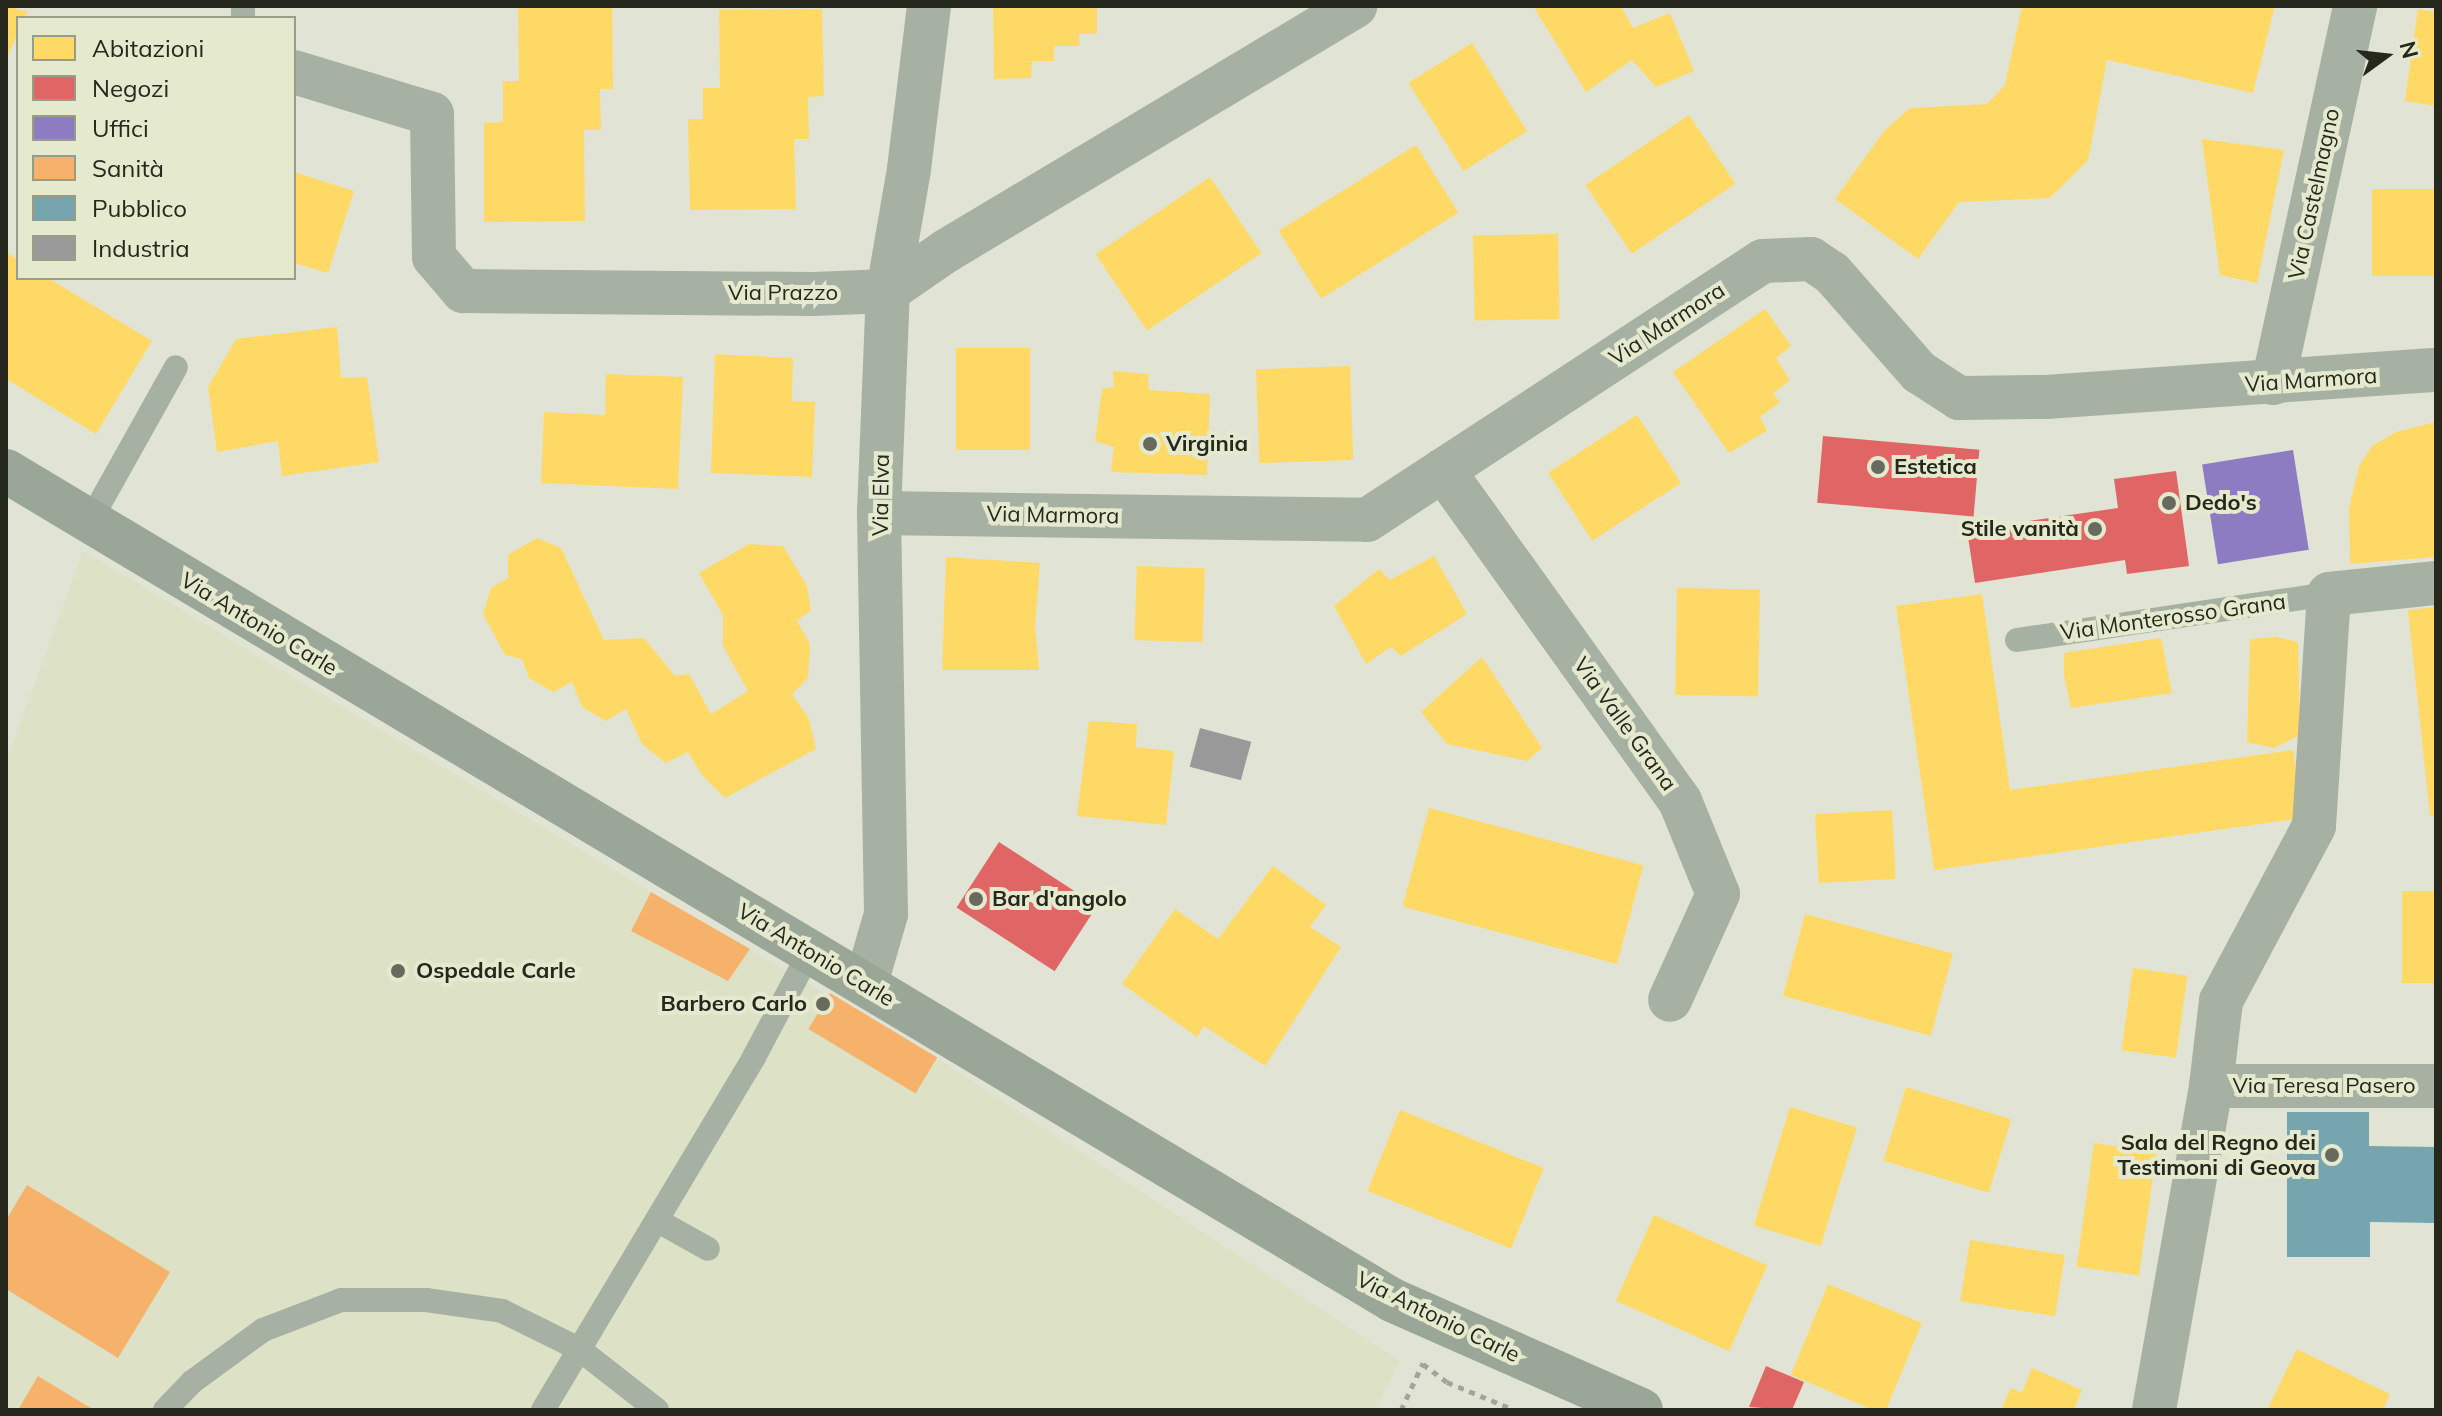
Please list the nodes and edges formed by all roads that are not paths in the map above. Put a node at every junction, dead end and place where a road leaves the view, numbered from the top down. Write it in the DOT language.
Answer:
graph roads {
  1 [pos="929,6"];
  2 [pos="1355,6"];
  3 [pos="2355,6"];
  4 [pos="296,73"];
  5 [pos="888,291"];
  6 [pos="176,367"];
  7 [pos="2436,370"];
  8 [pos="2273,383"];
  9 [pos="1443,470"];
  10 [pos="6,471"];
  11 [pos="879,513"];
  12 [pos="90,521"];
  13 [pos="2436,583"];
  14 [pos="2329,594"];
  15 [pos="2017,640"];
  16 [pos="811,950"];
  17 [pos="866,983"];
  18 [pos="1670,1000"];
  19 [pos="2211,1086"];
  20 [pos="2436,1086"];
  21 [pos="658,1221"];
  22 [pos="708,1249"];
  23 [pos="579,1349"];
  24 [pos="165,1410"];
  25 [pos="543,1410"];
  26 [pos="657,1410"];
  27 [pos="1641,1410"];
  28 [pos="2154,1410"];
  1 -- 5 [label="street, Via Elva"];
  2 -- 5 [label="street"];
  3 -- 8 [label="street, Via Castelmagno"];
  4 -- 5 [label="street, Via Prazzo"];
  5 -- 11 [label="street, Via Elva"];
  6 -- 12 [label="lane"];
  7 -- 8 [label="street, Via Marmora"];
  8 -- 9 [label="street, Via Marmora"];
  9 -- 11 [label="street, Via Marmora"];
  9 -- 18 [label="street, Via Valle Grana"];
  10 -- 12 [label="street, Via Antonio Carle"];
  11 -- 17 [label="street, Via Elva"];
  12 -- 16 [label="street, Via Antonio Carle"];
  13 -- 14 [label="street, Via Monterosso Grana"];
  14 -- 15 [label="lane, Via Monterosso Grana"];
  14 -- 19 [label="street"];
  16 -- 17 [label="street, Via Antonio Carle"];
  16 -- 21 [label="lane"];
  17 -- 27 [label="street, Via Antonio Carle"];
  19 -- 20 [label="street, Via Teresa Pasero"];
  19 -- 28 [label="street"];
  21 -- 22 [label="lane"];
  21 -- 23 [label="lane"];
  23 -- 24 [label="lane"];
  23 -- 25 [label="lane"];
  23 -- 26 [label="lane"];
}
